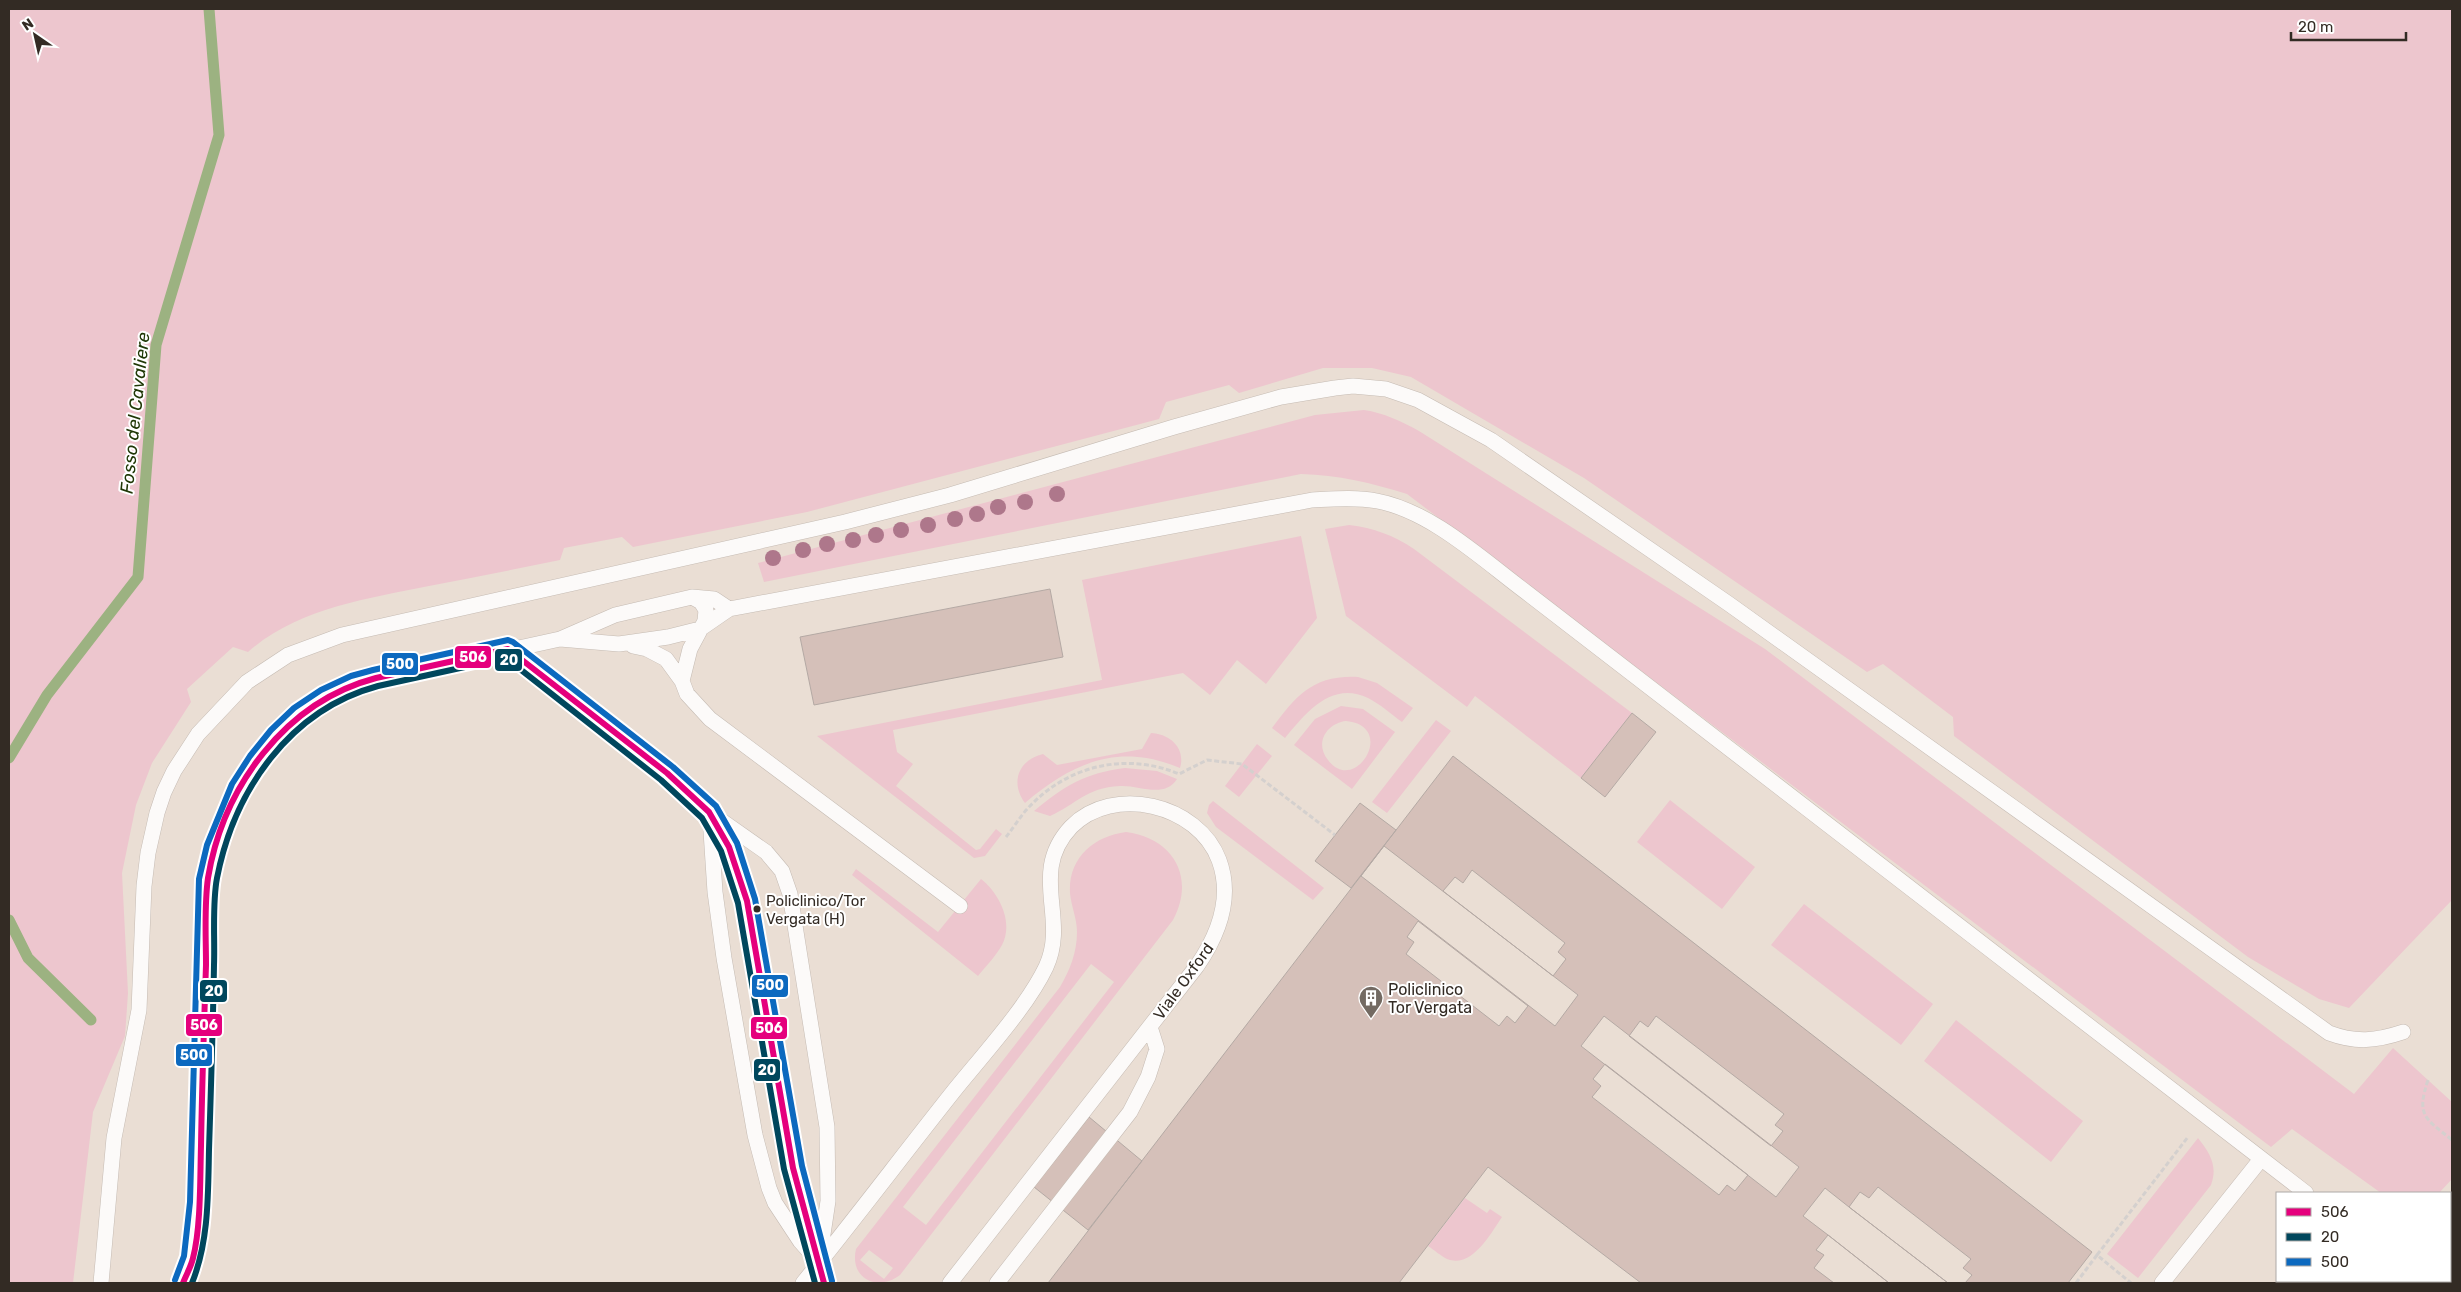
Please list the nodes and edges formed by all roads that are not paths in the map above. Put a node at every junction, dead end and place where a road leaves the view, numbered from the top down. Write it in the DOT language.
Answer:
graph roads {
  1 [pos="692,597"];
  2 [pos="729,609"];
  3 [pos="700,629"];
  4 [pos="560,639"];
  5 [pos="619,644"];
  6 [pos="508,649"];
  7 [pos="682,681"];
  8 [pos="709,812"];
  9 [pos="960,906"];
  10 [pos="1150,1026"];
  11 [pos="2402,1032"];
  12 [pos="2262,1159"];
  13 [pos="2305,1192"];
  14 [pos="819,1263"];
  15 [pos="101,1283"];
  16 [pos="183,1283"];
  17 [pos="803,1283"];
  18 [pos="824,1283"];
  19 [pos="950,1283"];
  20 [pos="997,1283"];
  21 [pos="2162,1283"];
  1 -- 2 [label="lane"];
  1 -- 3 [label="lane"];
  1 -- 4 [label="lane"];
  2 -- 3 [label="lane"];
  2 -- 12 [label="lane"];
  3 -- 5 [label="lane"];
  3 -- 7 [label="lane"];
  4 -- 5 [label="lane"];
  4 -- 6 [label="lane"];
  5 -- 7 [label="lane"];
  6 -- 8 [label="lane"];
  6 -- 16 [label="lane"];
  7 -- 9 [label="lane"];
  8 -- 14 [label="lane"];
  8 -- 14 [label="lane"];
  8 -- 14 [label="lane"];
  10 -- 14 [label="lane, Viale Oxford"];
  10 -- 19 [label="lane, Viale Oxford"];
  10 -- 20 [label="lane"];
  11 -- 15 [label="lane"];
  12 -- 13 [label="lane"];
  12 -- 21 [label="lane"];
  14 -- 17 [label="lane, Viale Oxford"];
  14 -- 18 [label="lane"];
}
